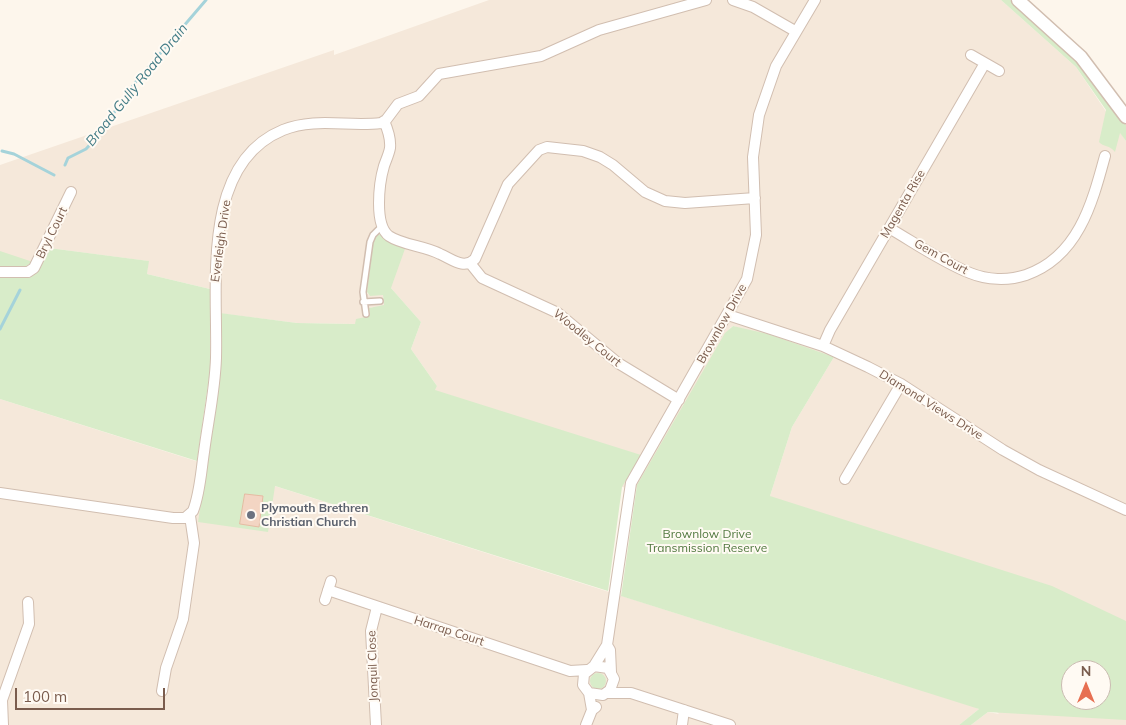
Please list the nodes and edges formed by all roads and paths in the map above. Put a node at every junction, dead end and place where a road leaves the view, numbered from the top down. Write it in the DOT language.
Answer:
graph roads {
  1 [pos="706,0"];
  2 [pos="733,0"];
  3 [pos="815,0"];
  4 [pos="1018,0"];
  5 [pos="795,31"];
  6 [pos="971,55"];
  7 [pos="985,63"];
  8 [pos="999,71"];
  9 [pos="1126,117"];
  10 [pos="384,122"];
  11 [pos="1104,156"];
  12 [pos="71,192"];
  13 [pos="755,198"];
  14 [pos="381,227"];
  15 [pos="889,228"];
  16 [pos="470,264"];
  17 [pos="0,272"];
  18 [pos="380,301"];
  19 [pos="364,302"];
  20 [pos="366,314"];
  21 [pos="728,315"];
  22 [pos="823,346"];
  23 [pos="900,384"];
  24 [pos="679,400"];
  25 [pos="845,479"];
  26 [pos="0,493"];
  27 [pos="1126,510"];
  28 [pos="190,516"];
  29 [pos="328,590"];
  30 [pos="28,602"];
  31 [pos="377,607"];
  32 [pos="607,645"];
  33 [pos="591,668"];
  34 [pos="570,671"];
  35 [pos="612,675"];
  36 [pos="586,689"];
  37 [pos="162,691"];
  38 [pos="631,693"];
  39 [pos="605,694"];
  40 [pos="592,710"];
  41 [pos="684,710"];
  42 [pos="3,725"];
  43 [pos="376,725"];
  44 [pos="586,725"];
  45 [pos="682,725"];
  46 [pos="730,725"];
  1 -- 10 [label="street"];
  2 -- 5 [label="street"];
  3 -- 5 [label="street, Brownlow Drive"];
  4 -- 9 [label="street"];
  5 -- 13 [label="street, Brownlow Drive"];
  6 -- 7 [label="street"];
  7 -- 8 [label="street"];
  7 -- 15 [label="street, Magenta Rise"];
  10 -- 14 [label="street"];
  10 -- 28 [label="street, Everleigh Drive"];
  11 -- 15 [label="street, Gem Court"];
  12 -- 17 [label="street, Bryl Court"];
  13 -- 16 [label="street"];
  13 -- 21 [label="street, Brownlow Drive"];
  14 -- 16 [label="street"];
  14 -- 19 [label="lane"];
  15 -- 22 [label="street, Magenta Rise"];
  16 -- 24 [label="street, Woodley Court"];
  18 -- 19 [label="lane"];
  19 -- 20 [label="lane"];
  21 -- 22 [label="street, Diamond Views Drive"];
  21 -- 24 [label="street, Brownlow Drive"];
  22 -- 23 [label="street, Diamond Views Drive"];
  23 -- 25 [label="street"];
  23 -- 27 [label="street, Diamond Views Drive"];
  24 -- 32 [label="street, Brownlow Drive"];
  26 -- 28 [label="street"];
  28 -- 37 [label="street"];
  29 -- 31 [label="street, Harrap Court"];
  30 -- 42 [label="street"];
  31 -- 34 [label="street, Harrap Court"];
  31 -- 43 [label="street, Jonquil Close"];
  32 -- 33 [label="street, Brownlow Drive"];
  32 -- 35 [label="street, Brownlow Drive"];
  33 -- 34 [label="street, Harrap Court"];
  33 -- 35 [label="street"];
  33 -- 36 [label="street"];
  34 -- 36 [label="street, Harrap Court"];
  35 -- 38 [label="street"];
  35 -- 39 [label="street"];
  36 -- 39 [label="street"];
  36 -- 40 [label="street"];
  38 -- 39 [label="street"];
  38 -- 41 [label="street"];
  39 -- 40 [label="street"];
  40 -- 44 [label="street"];
  41 -- 45 [label="street"];
  41 -- 46 [label="street"];
}
